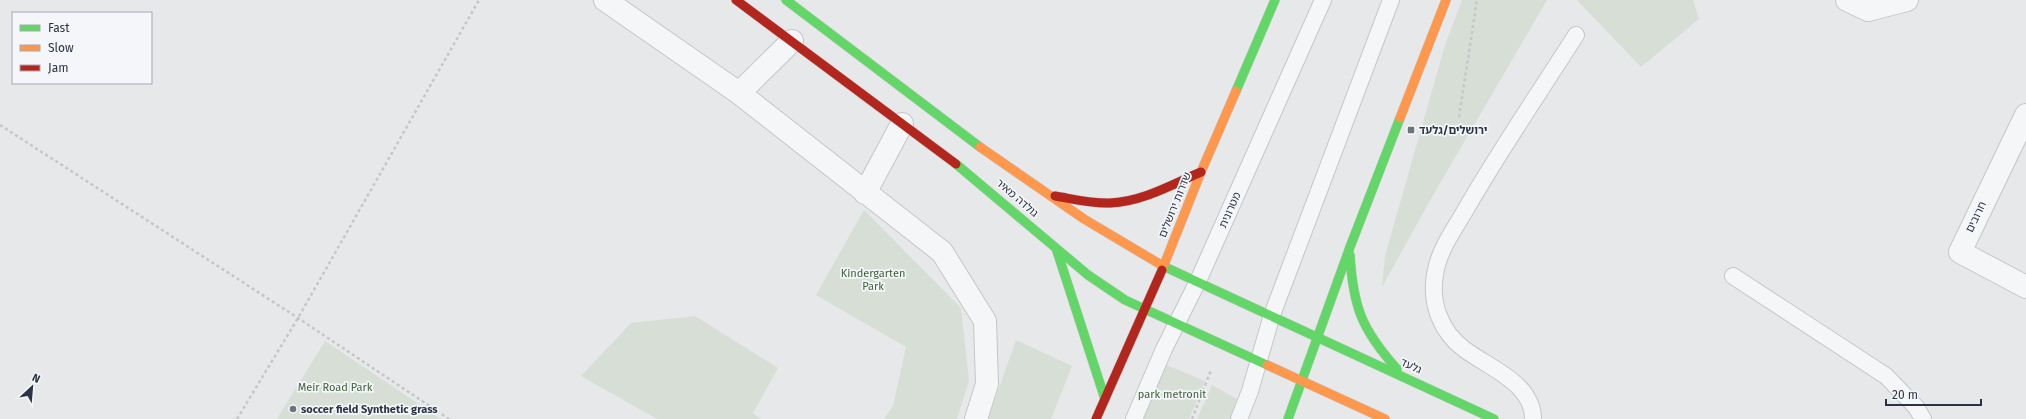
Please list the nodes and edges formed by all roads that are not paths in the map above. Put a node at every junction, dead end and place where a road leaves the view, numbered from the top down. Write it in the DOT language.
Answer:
graph roads {
  1 [pos="605,0"];
  2 [pos="736,0"];
  3 [pos="786,0"];
  4 [pos="1275,0"];
  5 [pos="1323,0"];
  6 [pos="1391,0"];
  7 [pos="1446,0"];
  8 [pos="1847,0"];
  9 [pos="1907,0"];
  10 [pos="1576,35"];
  11 [pos="792,41"];
  12 [pos="739,92"];
  13 [pos="2026,115"];
  14 [pos="902,124"];
  15 [pos="1201,172"];
  16 [pos="865,193"];
  17 [pos="1048,195"];
  18 [pos="1350,247"];
  19 [pos="1056,248"];
  20 [pos="1164,266"];
  21 [pos="1733,276"];
  22 [pos="1198,281"];
  23 [pos="2026,287"];
  24 [pos="1143,309"];
  25 [pos="1272,315"];
  26 [pos="1177,324"];
  27 [pos="1317,336"];
  28 [pos="1258,362"];
  29 [pos="1403,376"];
  30 [pos="1302,382"];
  31 [pos="1105,399"];
  32 [pos="976,419"];
  33 [pos="1096,419"];
  34 [pos="1134,419"];
  35 [pos="1239,419"];
  36 [pos="1288,419"];
  37 [pos="1385,419"];
  38 [pos="1494,419"];
  39 [pos="1533,419"];
  40 [pos="1923,419"];
  1 -- 12 [label="street"];
  2 -- 11 [label="street, גולדה מאיר"];
  3 -- 17 [label="street, גולדה מאיר"];
  4 -- 15 [label="street, שדרות ירושלים"];
  5 -- 22 [label="lane, מטרונית"];
  6 -- 25 [label="lane"];
  7 -- 18 [label="street"];
  8 -- 9 [label="street"];
  10 -- 39 [label="lane"];
  11 -- 12 [label="street"];
  11 -- 14 [label="street, גולדה מאיר"];
  12 -- 16 [label="street"];
  13 -- 23 [label="street, חרובים"];
  14 -- 16 [label="street"];
  14 -- 19 [label="street, גולדה מאיר"];
  15 -- 17 [label="street"];
  15 -- 20 [label="street, שדרות ירושלים"];
  16 -- 32 [label="street"];
  17 -- 20 [label="street, גולדה מאיר"];
  18 -- 27 [label="street"];
  18 -- 29 [label="street"];
  19 -- 24 [label="street, גולדה מאיר"];
  19 -- 31 [label="street"];
  20 -- 22 [label="street, גולדה מאיר"];
  20 -- 24 [label="street, שדרות ירושלים"];
  21 -- 40 [label="lane"];
  22 -- 25 [label="street, גולדה מאיר"];
  22 -- 26 [label="lane, מטרונית"];
  24 -- 26 [label="street, גולדה מאיר"];
  24 -- 31 [label="street, שדרות ירושלים"];
  25 -- 27 [label="street, גולדה מאיר"];
  25 -- 28 [label="lane"];
  26 -- 28 [label="street, גולדה מאיר"];
  26 -- 34 [label="lane, מטרונית"];
  27 -- 29 [label="street, גלעד"];
  27 -- 30 [label="street"];
  28 -- 30 [label="street, גולדה מאיר"];
  28 -- 35 [label="lane"];
  29 -- 38 [label="street, גלעד"];
  30 -- 36 [label="street"];
  30 -- 37 [label="street"];
  31 -- 33 [label="street, שדרות ירושלים"];
}
